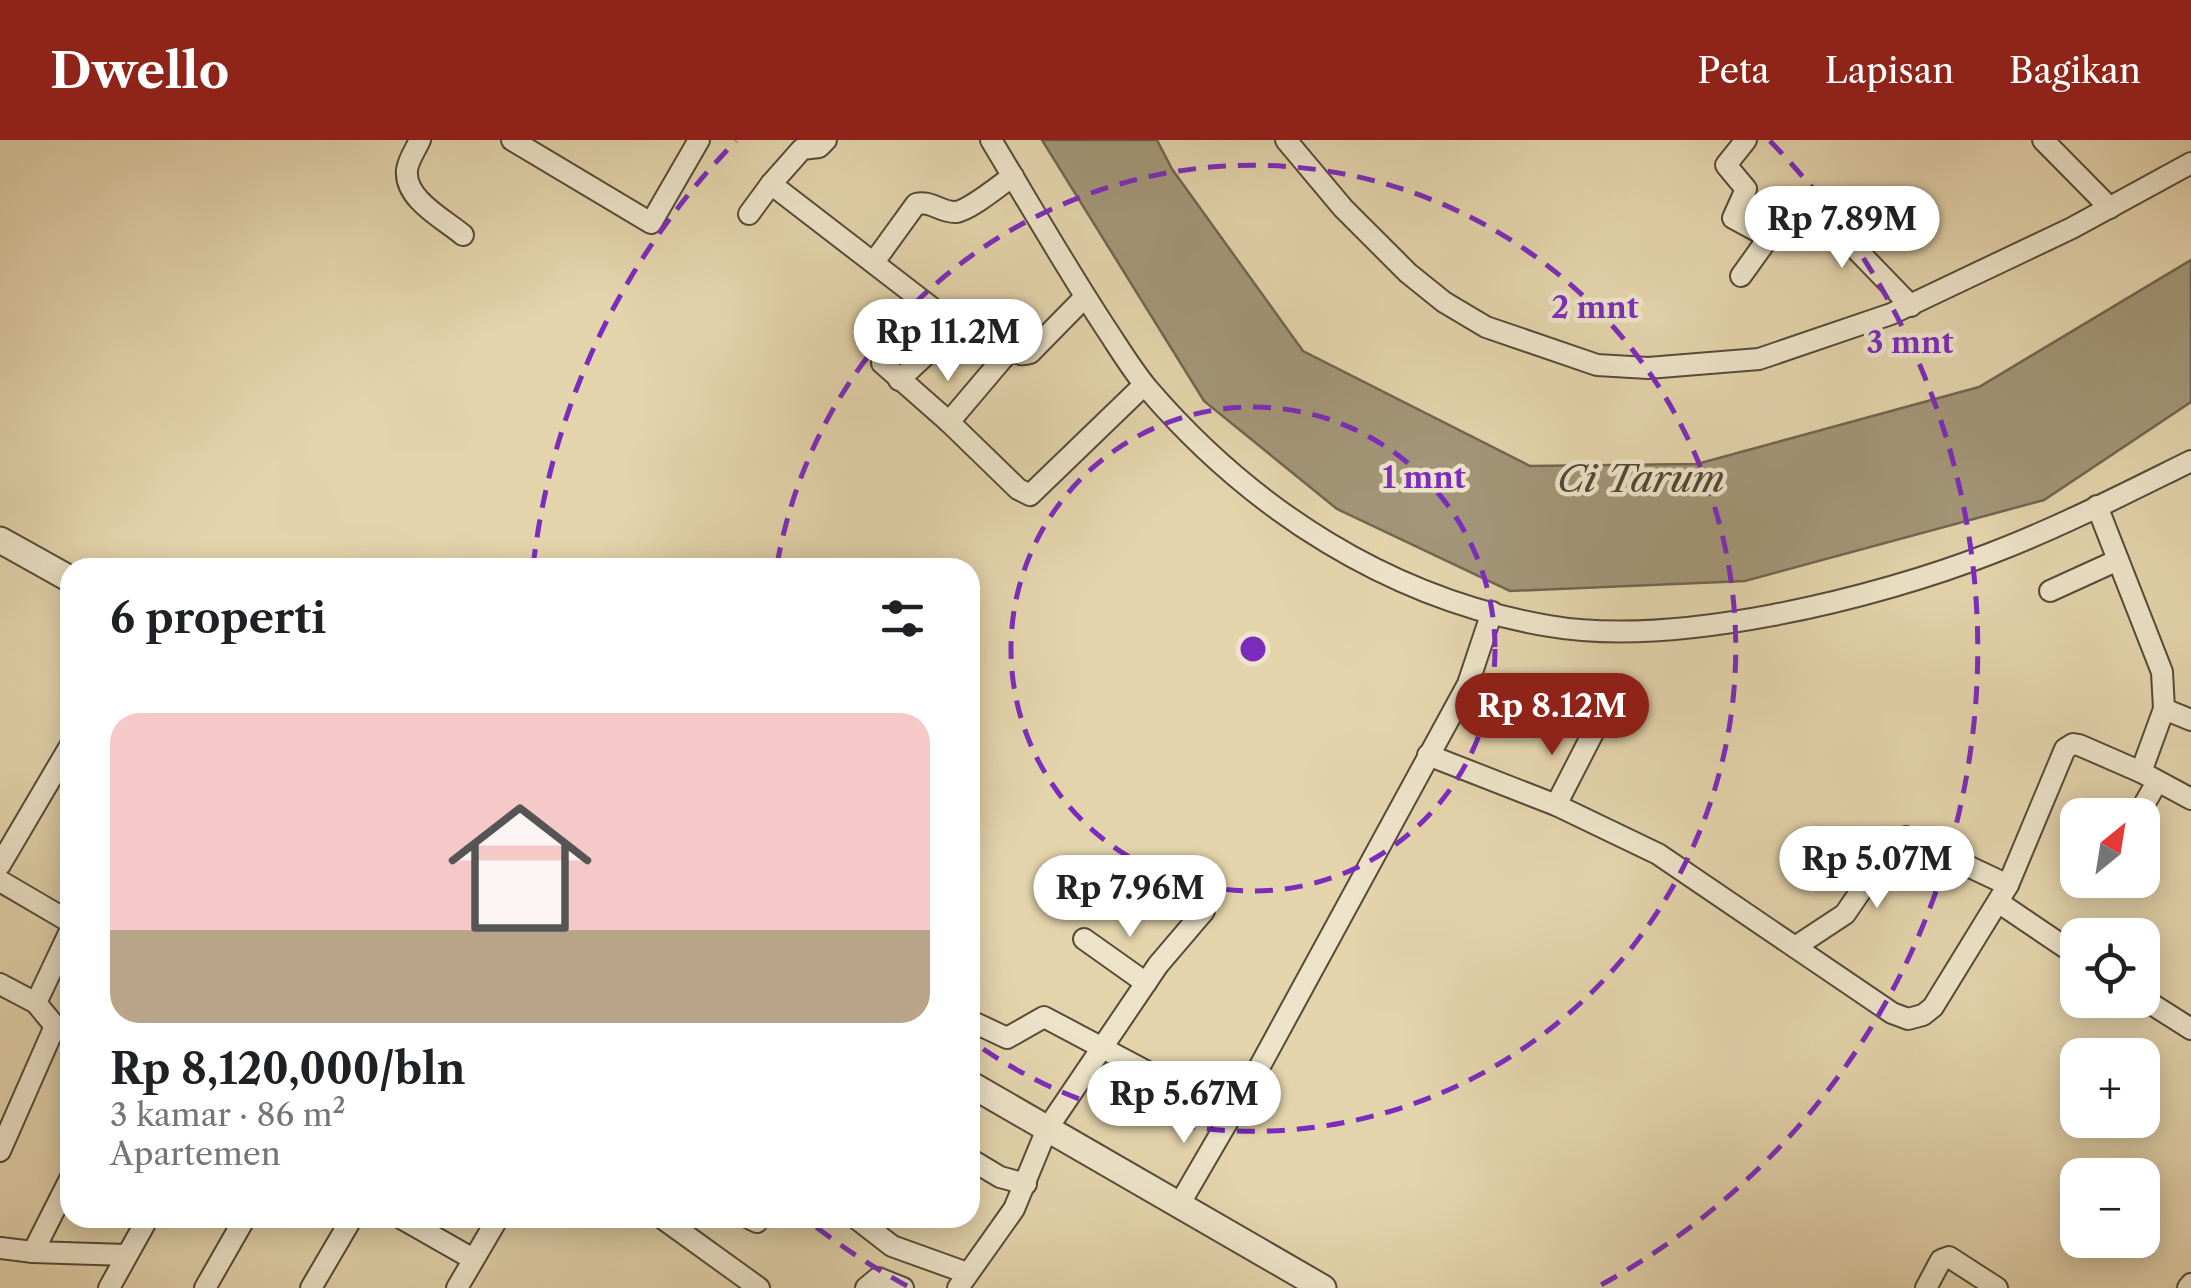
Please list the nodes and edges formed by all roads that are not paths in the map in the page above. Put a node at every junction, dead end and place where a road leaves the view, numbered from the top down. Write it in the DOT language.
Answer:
graph roads {
  1 [pos="420,140"];
  2 [pos="512,140"];
  3 [pos="699,140"];
  4 [pos="826,140"];
  5 [pos="991,140"];
  6 [pos="1286,140"];
  7 [pos="1744,140"];
  8 [pos="2043,140"];
  9 [pos="2191,163"];
  10 [pos="1013,176"];
  11 [pos="772,184"];
  12 [pos="2110,208"];
  13 [pos="749,214"];
  14 [pos="464,234"];
  15 [pos="1768,236"];
  16 [pos="874,262"];
  17 [pos="1741,276"];
  18 [pos="1086,297"];
  19 [pos="1912,306"];
  20 [pos="932,349"];
  21 [pos="1010,350"];
  22 [pos="882,364"];
  23 [pos="900,380"];
  24 [pos="1144,385"];
  25 [pos="949,422"];
  26 [pos="2191,461"];
  27 [pos="2098,506"];
  28 [pos="0,540"];
  29 [pos="2118,560"];
  30 [pos="60,573"];
  31 [pos="2050,591"];
  32 [pos="1492,612"];
  33 [pos="2164,709"];
  34 [pos="2191,720"];
  35 [pos="1592,734"];
  36 [pos="1428,755"];
  37 [pos="60,763"];
  38 [pos="2149,777"];
  39 [pos="2143,798"];
  40 [pos="2191,799"];
  41 [pos="1556,806"];
  42 [pos="0,864"];
  43 [pos="0,880"];
  44 [pos="2003,894"];
  45 [pos="1204,912"];
  46 [pos="60,916"];
  47 [pos="1084,938"];
  48 [pos="2060,941"];
  49 [pos="1795,947"];
  50 [pos="60,952"];
  51 [pos="1146,982"];
  52 [pos="0,984"];
  53 [pos="36,1003"];
  54 [pos="2160,1009"];
  55 [pos="980,1025"];
  56 [pos="60,1028"];
  57 [pos="2191,1029"];
  58 [pos="60,1034"];
  59 [pos="1104,1047"];
  60 [pos="1158,1078"];
  61 [pos="980,1090"];
  62 [pos="1047,1129"];
  63 [pos="0,1151"];
  64 [pos="980,1165"];
  65 [pos="1026,1184"];
  66 [pos="60,1199"];
  67 [pos="1179,1205"];
  68 [pos="142,1228"];
  69 [pos="239,1228"];
  70 [pos="346,1228"];
  71 [pos="419,1228"];
  72 [pos="492,1228"];
  73 [pos="676,1228"];
  74 [pos="869,1228"];
  75 [pos="0,1248"];
  76 [pos="33,1252"];
  77 [pos="126,1255"];
  78 [pos="474,1259"];
  79 [pos="963,1280"];
  80 [pos="108,1288"];
  81 [pos="205,1288"];
  82 [pos="311,1288"];
  83 [pos="457,1288"];
  84 [pos="759,1288"];
  85 [pos="866,1288"];
  86 [pos="903,1288"];
  87 [pos="1322,1288"];
  88 [pos="1926,1288"];
  89 [pos="1997,1288"];
  1 -- 14 [label="street"];
  2 -- 3 [label="street"];
  4 -- 11 [label="street"];
  5 -- 10 [label="street"];
  6 -- 19 [label="street"];
  7 -- 15 [label="street"];
  8 -- 12 [label="street"];
  9 -- 12 [label="street"];
  10 -- 16 [label="street"];
  10 -- 18 [label="street"];
  11 -- 13 [label="street"];
  11 -- 16 [label="street"];
  12 -- 19 [label="street"];
  15 -- 17 [label="street"];
  15 -- 19 [label="street"];
  16 -- 21 [label="street"];
  18 -- 21 [label="street"];
  18 -- 24 [label="street"];
  20 -- 23 [label="street"];
  21 -- 25 [label="street"];
  22 -- 23 [label="street"];
  23 -- 25 [label="street"];
  24 -- 25 [label="street"];
  24 -- 32 [label="street"];
  26 -- 27 [label="street"];
  27 -- 29 [label="street"];
  27 -- 32 [label="street"];
  28 -- 30 [label="street"];
  29 -- 31 [label="street"];
  29 -- 33 [label="street"];
  32 -- 36 [label="street"];
  33 -- 34 [label="street"];
  33 -- 38 [label="street"];
  35 -- 41 [label="street"];
  36 -- 41 [label="street"];
  36 -- 67 [label="street"];
  37 -- 42 [label="street"];
  38 -- 39 [label="street"];
  38 -- 40 [label="street"];
  38 -- 44 [label="street"];
  41 -- 49 [label="street"];
  43 -- 46 [label="street"];
  44 -- 48 [label="street"];
  44 -- 49 [label="street"];
  44 -- 49 [label="street"];
  45 -- 51 [label="street"];
  47 -- 51 [label="street"];
  50 -- 53 [label="street"];
  51 -- 59 [label="street"];
  52 -- 53 [label="street"];
  53 -- 56 [label="street"];
  54 -- 57 [label="street"];
  55 -- 59 [label="street"];
  58 -- 63 [label="street"];
  59 -- 60 [label="street"];
  59 -- 62 [label="street"];
  61 -- 62 [label="street"];
  62 -- 65 [label="street"];
  62 -- 67 [label="street"];
  64 -- 65 [label="street"];
  65 -- 79 [label="street"];
  66 -- 76 [label="street"];
  67 -- 87 [label="street"];
  68 -- 77 [label="street"];
  69 -- 81 [label="street"];
  70 -- 82 [label="street"];
  71 -- 78 [label="street"];
  72 -- 78 [label="street"];
  73 -- 84 [label="street"];
  74 -- 79 [label="street"];
  75 -- 76 [label="street"];
  76 -- 77 [label="street"];
  77 -- 80 [label="street"];
  78 -- 83 [label="street"];
  85 -- 86 [label="street"];
  88 -- 89 [label="street"];
}
